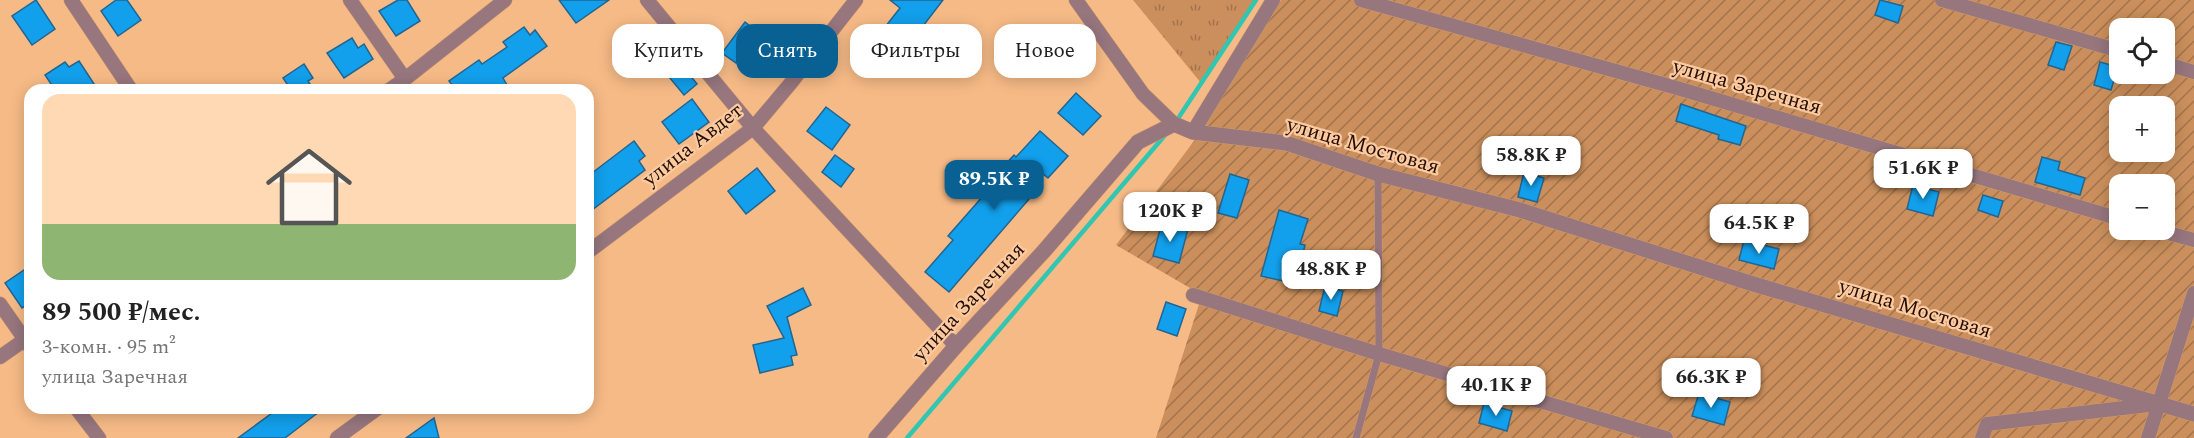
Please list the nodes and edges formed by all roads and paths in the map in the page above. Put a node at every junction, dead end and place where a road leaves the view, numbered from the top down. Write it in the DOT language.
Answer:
graph roads {
  1 [pos="71,0"];
  2 [pos="350,0"];
  3 [pos="505,0"];
  4 [pos="647,0"];
  5 [pos="856,0"];
  6 [pos="1076,0"];
  7 [pos="1273,0"];
  8 [pos="1360,0"];
  9 [pos="1941,0"];
  10 [pos="2109,48"];
  11 [pos="2175,66"];
  12 [pos="2194,72"];
  13 [pos="405,79"];
  14 [pos="127,84"];
  15 [pos="397,84"];
  16 [pos="1174,124"];
  17 [pos="753,128"];
  18 [pos="1193,132"];
  19 [pos="1378,174"];
  20 [pos="2109,216"];
  21 [pos="2175,235"];
  22 [pos="2194,240"];
  23 [pos="594,247"];
  24 [pos="2194,293"];
  25 [pos="1193,295"];
  26 [pos="0,304"];
  27 [pos="24,336"];
  28 [pos="24,343"];
  29 [pos="956,346"];
  30 [pos="1379,354"];
  31 [pos="0,357"];
  32 [pos="2159,404"];
  33 [pos="81,414"];
  34 [pos="370,414"];
  35 [pos="2194,414"];
  36 [pos="99,438"];
  37 [pos="337,438"];
  38 [pos="876,438"];
  39 [pos="1356,438"];
  40 [pos="1666,438"];
  41 [pos="1982,438"];
  42 [pos="2148,438"];
  1 -- 14 [label="street"];
  2 -- 13 [label="street"];
  3 -- 13 [label="street"];
  4 -- 17 [label="street"];
  5 -- 17 [label="street, улица Авдет"];
  6 -- 16 [label="street"];
  7 -- 18 [label="street"];
  8 -- 20 [label="street, улица Заречная"];
  9 -- 10 [label="street"];
  11 -- 12 [label="street"];
  13 -- 15 [label="street"];
  16 -- 18 [label="street, улица Мостовая"];
  16 -- 29 [label="street, улица Заречная"];
  17 -- 23 [label="street, улица Авдет"];
  17 -- 29 [label="street"];
  18 -- 19 [label="street, улица Мостовая"];
  19 -- 30 [label="lane"];
  19 -- 32 [label="street, улица Мостовая"];
  21 -- 22 [label="street"];
  24 -- 32 [label="street"];
  25 -- 30 [label="street"];
  26 -- 27 [label="street"];
  28 -- 31 [label="street"];
  29 -- 38 [label="street, улица Заречная"];
  30 -- 39 [label="lane"];
  30 -- 40 [label="street"];
  32 -- 35 [label="street, улица Мостовая"];
  32 -- 41 [label="street"];
  32 -- 42 [label="street"];
  33 -- 36 [label="street"];
  34 -- 37 [label="street"];
}
